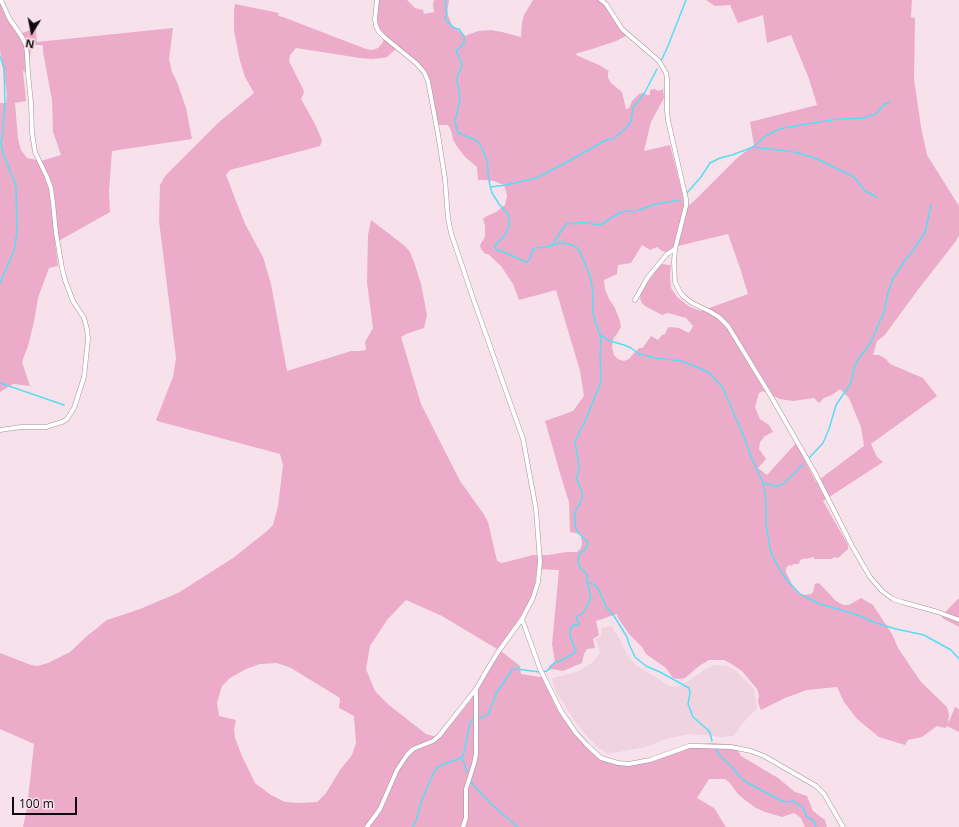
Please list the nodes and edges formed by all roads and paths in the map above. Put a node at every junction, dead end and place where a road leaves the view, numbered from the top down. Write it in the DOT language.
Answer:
graph roads {
  1 [pos="1,0"];
  2 [pos="377,0"];
  3 [pos="601,0"];
  4 [pos="675,249"];
  5 [pos="635,300"];
  6 [pos="0,430"];
  7 [pos="522,619"];
  8 [pos="959,620"];
  9 [pos="476,689"];
  10 [pos="367,827"];
  11 [pos="463,827"];
  12 [pos="843,827"];
  1 -- 6 [label="street"];
  2 -- 7 [label="street"];
  3 -- 4 [label="street"];
  4 -- 5 [label="street"];
  4 -- 8 [label="street"];
  7 -- 9 [label="street"];
  7 -- 12 [label="street"];
  9 -- 10 [label="street"];
  9 -- 11 [label="street"];
}
